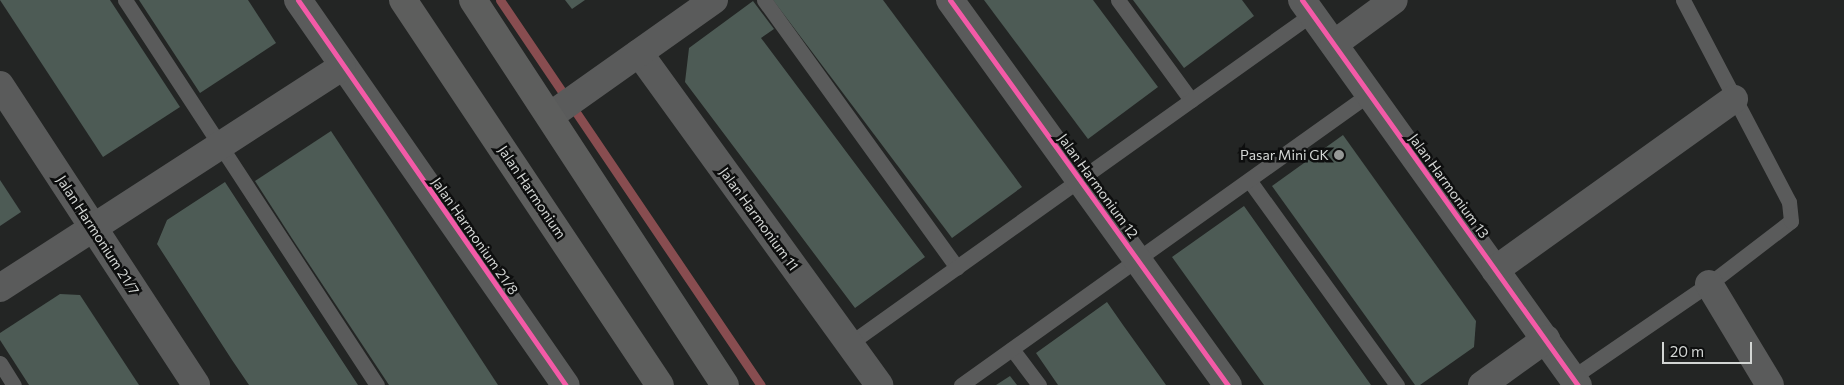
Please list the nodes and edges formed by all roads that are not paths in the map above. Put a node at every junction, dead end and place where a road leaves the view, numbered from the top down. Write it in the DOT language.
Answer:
graph roads {
  1 [pos="125,0"];
  2 [pos="298,0"];
  3 [pos="403,0"];
  4 [pos="473,0"];
  5 [pos="714,0"];
  6 [pos="764,0"];
  7 [pos="950,0"];
  8 [pos="1118,0"];
  9 [pos="1394,0"];
  10 [pos="1683,0"];
  11 [pos="1307,7"];
  12 [pos="1334,44"];
  13 [pos="639,53"];
  14 [pos="342,67"];
  15 [pos="0,85"];
  16 [pos="1369,94"];
  17 [pos="1734,99"];
  18 [pos="1191,100"];
  19 [pos="550,116"];
  20 [pos="220,145"];
  21 [pos="1080,180"];
  22 [pos="1249,180"];
  23 [pos="93,228"];
  24 [pos="1137,260"];
  25 [pos="957,268"];
  26 [pos="1496,270"];
  27 [pos="1709,284"];
  28 [pos="0,288"];
  29 [pos="1546,339"];
  30 [pos="849,344"];
  31 [pos="1012,349"];
  32 [pos="0,363"];
  33 [pos="1575,381"];
  34 [pos="14,385"];
  35 [pos="196,385"];
  36 [pos="378,385"];
  37 [pos="566,385"];
  38 [pos="660,385"];
  39 [pos="725,385"];
  40 [pos="879,385"];
  41 [pos="961,385"];
  42 [pos="1039,385"];
  43 [pos="1228,385"];
  44 [pos="1397,385"];
  45 [pos="1482,385"];
  46 [pos="1770,385"];
  1 -- 20 [label="lane"];
  2 -- 14 [label="street, Jalan Harmonium 21/8"];
  3 -- 38 [label="main road, Jalan Harmonium"];
  4 -- 19 [label="main road"];
  5 -- 13 [label="street"];
  6 -- 25 [label="lane"];
  7 -- 21 [label="street, Jalan Harmonium 12"];
  8 -- 18 [label="lane"];
  9 -- 12 [label="street"];
  10 -- 17 [label="lane"];
  11 -- 12 [label="street, Jalan Harmonium 13"];
  11 -- 18 [label="lane"];
  12 -- 16 [label="street, Jalan Harmonium 13"];
  13 -- 19 [label="street"];
  13 -- 30 [label="street, Jalan Harmonium 11"];
  14 -- 20 [label="street"];
  14 -- 37 [label="street, Jalan Harmonium 21/8"];
  15 -- 23 [label="street, Jalan Harmonium 21/7"];
  16 -- 22 [label="lane"];
  16 -- 26 [label="street, Jalan Harmonium 13"];
  17 -- 26 [label="street"];
  17 -- 27 [label="lane"];
  18 -- 21 [label="lane"];
  19 -- 39 [label="main road"];
  20 -- 23 [label="street"];
  20 -- 36 [label="lane"];
  21 -- 24 [label="street, Jalan Harmonium 12"];
  21 -- 25 [label="lane"];
  22 -- 24 [label="lane"];
  22 -- 44 [label="lane"];
  23 -- 28 [label="street"];
  23 -- 35 [label="street, Jalan Harmonium 21/7"];
  24 -- 31 [label="lane"];
  24 -- 43 [label="street, Jalan Harmonium 12"];
  25 -- 30 [label="lane"];
  26 -- 29 [label="street, Jalan Harmonium 13"];
  27 -- 33 [label="lane"];
  27 -- 46 [label="street"];
  29 -- 33 [label="street, Jalan Harmonium 13"];
  29 -- 45 [label="street"];
  30 -- 40 [label="street, Jalan Harmonium 11"];
  31 -- 41 [label="lane"];
  31 -- 42 [label="lane"];
  32 -- 34 [label="lane"];
}
